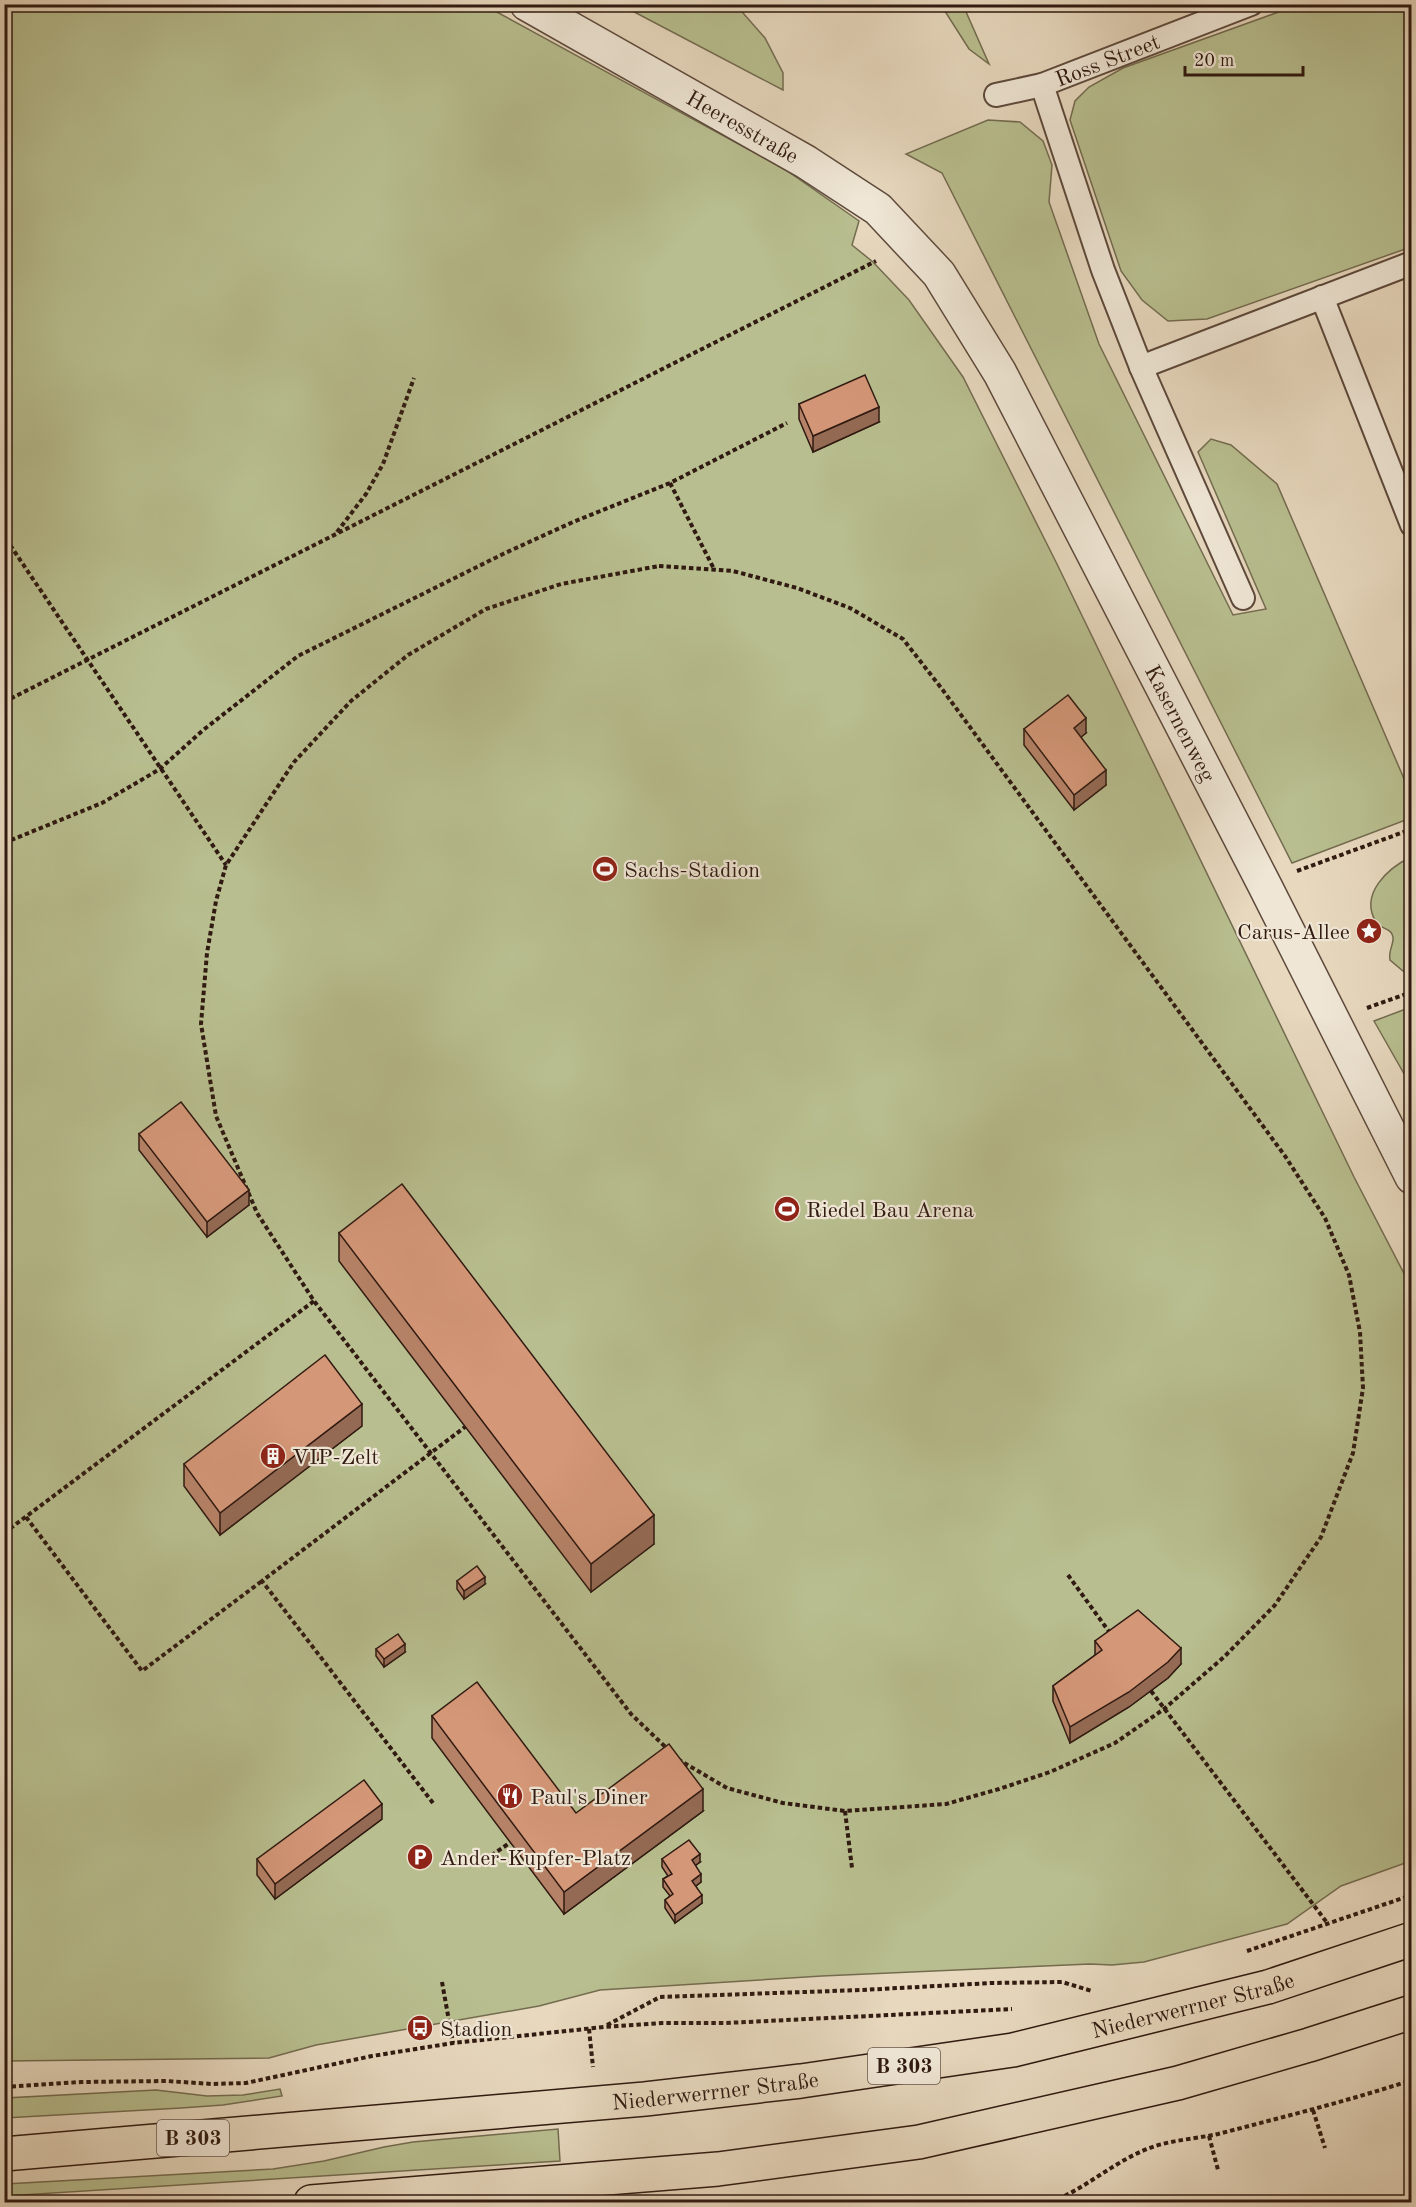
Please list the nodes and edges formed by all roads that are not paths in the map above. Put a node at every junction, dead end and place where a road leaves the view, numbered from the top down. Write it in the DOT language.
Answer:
graph roads {
  1 [pos="527,4"];
  2 [pos="1251,4"];
  3 [pos="1042,85"];
  4 [pos="996,95"];
  5 [pos="1412,263"];
  6 [pos="939,274"];
  7 [pos="1322,297"];
  8 [pos="1141,368"];
  9 [pos="1412,525"];
  10 [pos="1243,597"];
  11 [pos="1398,1121"];
  12 [pos="1412,1177"];
  13 [pos="1412,1939"];
  14 [pos="1412,2012"];
  15 [pos="4,2154"];
  16 [pos="311,2202"];
  1 -- 6 [label="street, Heeresstraße"];
  2 -- 3 [label="lane, Ross Street"];
  3 -- 4 [label="lane, Ross Street"];
  3 -- 8 [label="lane"];
  5 -- 7 [label="lane"];
  6 -- 11 [label="street, Kasernenweg"];
  7 -- 8 [label="lane"];
  7 -- 9 [label="lane"];
  8 -- 10 [label="lane"];
  11 -- 12 [label="street, Kasernenweg"];
  13 -- 15 [label="main road, Niederwerrner Straße / B 303"];
  14 -- 16 [label="main road"];
}
